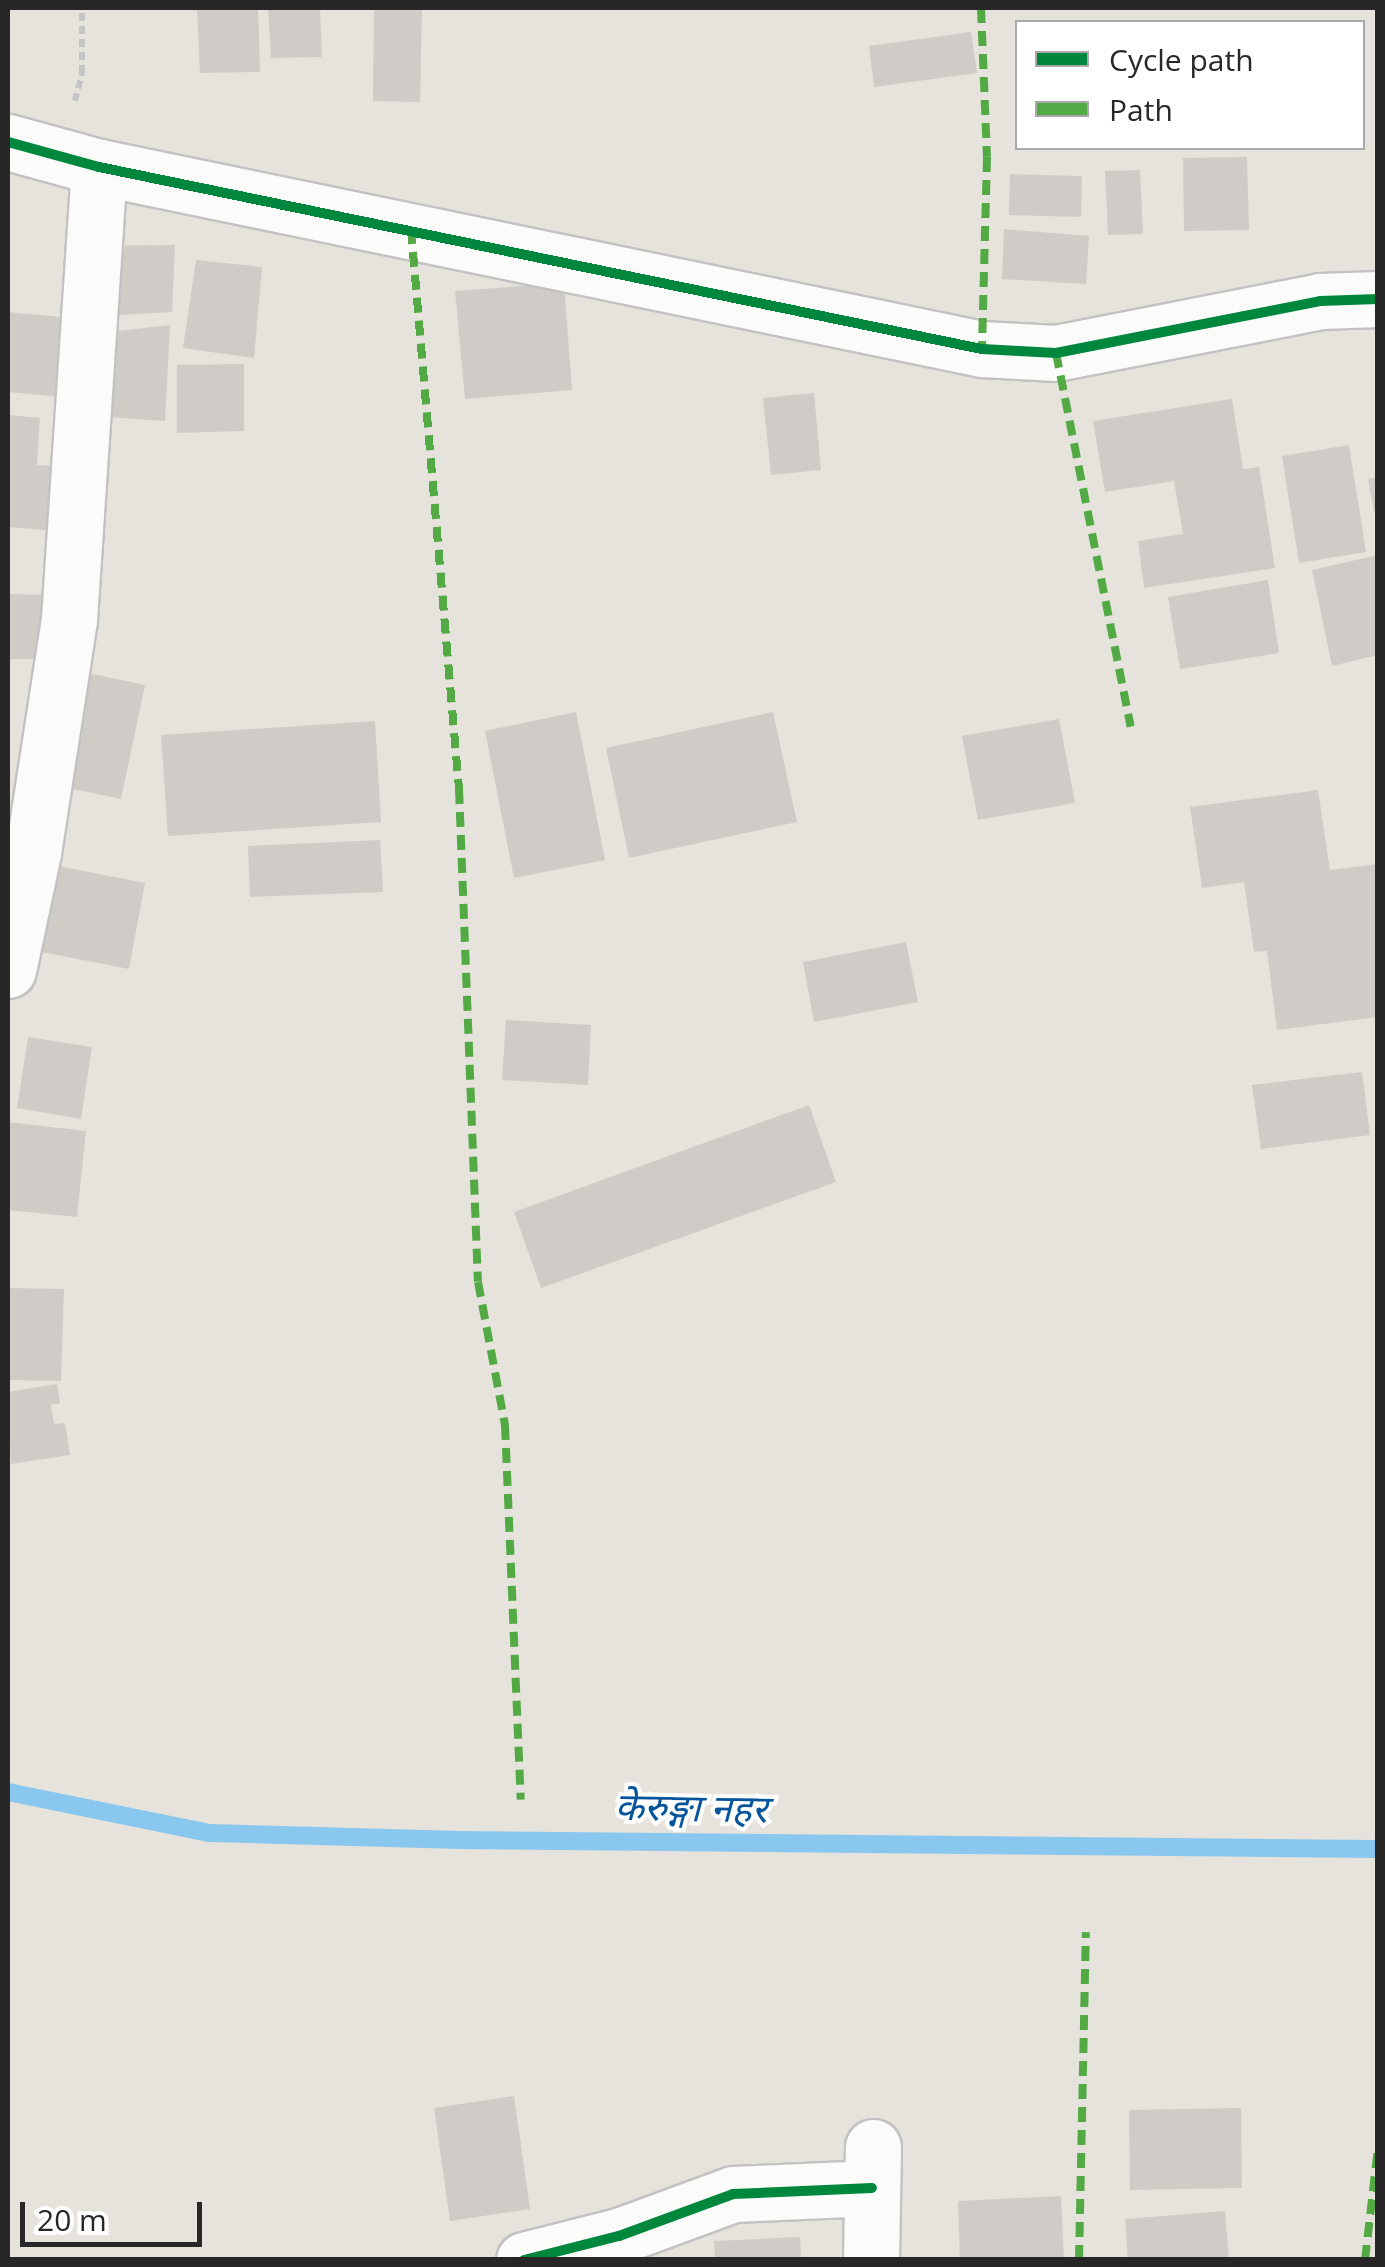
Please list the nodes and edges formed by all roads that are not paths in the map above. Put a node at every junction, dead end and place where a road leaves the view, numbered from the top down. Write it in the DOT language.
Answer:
graph roads {
  1 [pos="8,142"];
  2 [pos="80,161"];
  3 [pos="1378,300"];
  4 [pos="8,970"];
  5 [pos="524,2260"];
  6 [pos="871,2260"];
  1 -- 2 [label="street"];
  2 -- 3 [label="street"];
  2 -- 4 [label="street"];
  5 -- 6 [label="street"];
}
